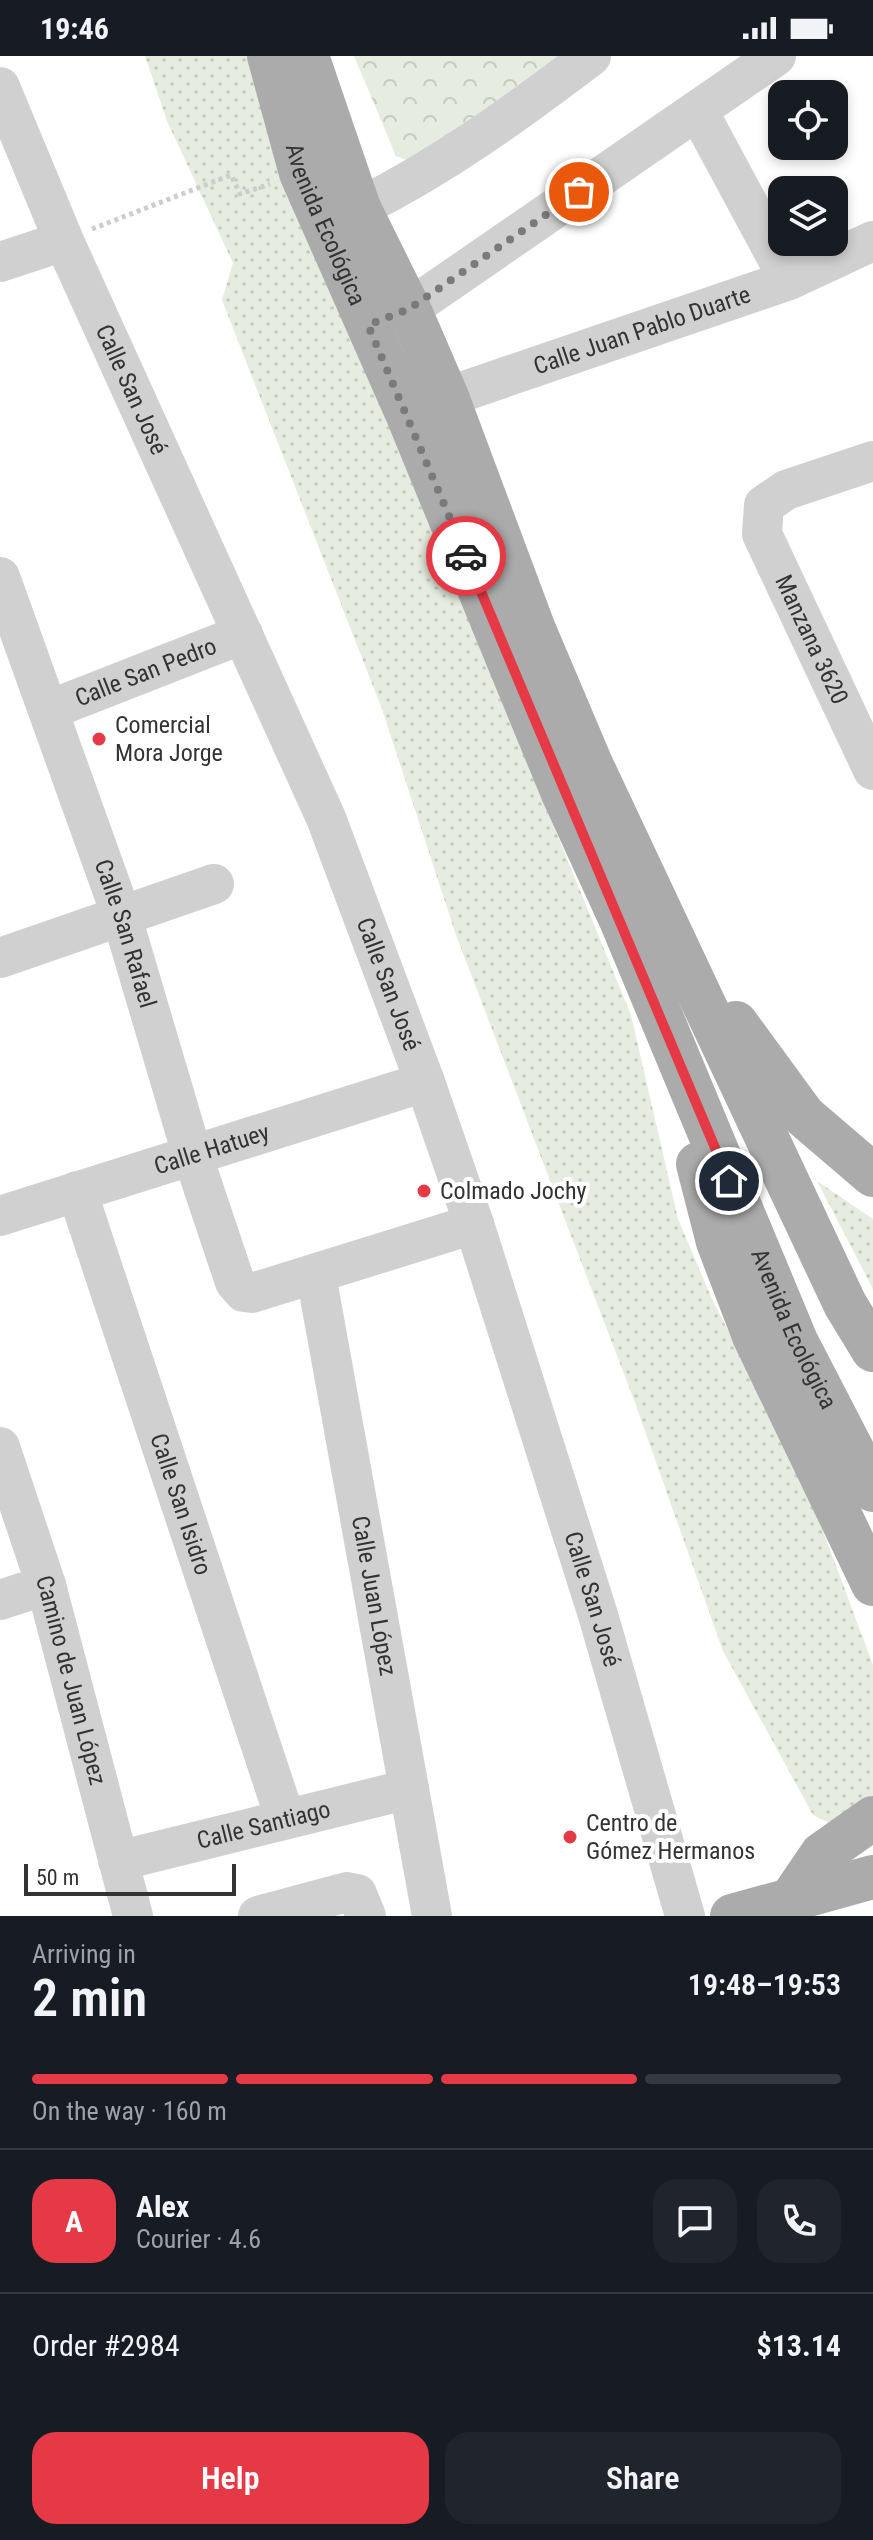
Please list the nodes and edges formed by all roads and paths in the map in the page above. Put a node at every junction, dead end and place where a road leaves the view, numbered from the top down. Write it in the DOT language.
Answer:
graph roads {
  1 [pos="269,56"];
  2 [pos="307,56"];
  3 [pos="591,56"];
  4 [pos="776,56"];
  5 [pos="0,87"];
  6 [pos="698,111"];
  7 [pos="301,173"];
  8 [pos="240,194"];
  9 [pos="359,208"];
  10 [pos="64,241"];
  11 [pos="873,241"];
  12 [pos="0,262"];
  13 [pos="789,280"];
  14 [pos="409,309"];
  15 [pos="368,325"];
  16 [pos="447,397"];
  17 [pos="406,411"];
  18 [pos="873,461"];
  19 [pos="0,577"];
  20 [pos="243,634"];
  21 [pos="49,710"];
  22 [pos="873,770"];
  23 [pos="214,884"];
  24 [pos="121,914"];
  25 [pos="1,953"];
  26 [pos="690,979"];
  27 [pos="425,1082"];
  28 [pos="695,1101"];
  29 [pos="192,1154"];
  30 [pos="873,1175"];
  31 [pos="77,1191"];
  32 [pos="0,1216"];
  33 [pos="474,1224"];
  34 [pos="316,1275"];
  35 [pos="873,1350"];
  36 [pos="0,1447"];
  37 [pos="873,1490"];
  38 [pos="873,1584"];
  39 [pos="46,1585"];
  40 [pos="0,1600"];
  41 [pos="409,1789"];
  42 [pos="285,1818"];
  43 [pos="873,1818"];
  44 [pos="118,1861"];
  45 [pos="873,1877"];
  46 [pos="792,1898"];
  47 [pos="133,1916"];
  48 [pos="258,1916"];
  49 [pos="366,1916"];
  50 [pos="432,1916"];
  51 [pos="685,1916"];
  52 [pos="732,1916"];
  1 -- 7 [label="main road, Avenida Ecológica"];
  2 -- 9 [label="main road, Avenida Ecológica"];
  3 -- 9 [label="street"];
  4 -- 6 [label="street"];
  5 -- 10 [label="street, Calle San José"];
  6 -- 13 [label="street"];
  6 -- 14 [label="street"];
  7 -- 9 [label="street"];
  7 -- 15 [label="main road, Avenida Ecológica"];
  8 -- 10 [label="path"];
  9 -- 14 [label="main road, Avenida Ecológica"];
  10 -- 12 [label="street"];
  10 -- 20 [label="street, Calle San José"];
  11 -- 13 [label="street, Calle Juan Pablo Duarte"];
  13 -- 16 [label="street, Calle Juan Pablo Duarte"];
  14 -- 15 [label="street"];
  14 -- 16 [label="main road, Avenida Ecológica"];
  15 -- 17 [label="main road, Avenida Ecológica"];
  16 -- 17 [label="street, Calle Juan Pablo Duarte"];
  16 -- 26 [label="main road, Avenida Ecológica"];
  17 -- 28 [label="main road, Avenida Ecológica"];
  18 -- 22 [label="street, Manzana 3620"];
  19 -- 21 [label="street, Calle San Rafael"];
  20 -- 21 [label="street, Calle San Pedro"];
  20 -- 27 [label="street, Calle San José"];
  21 -- 24 [label="street, Calle San Rafael"];
  23 -- 24 [label="street"];
  24 -- 25 [label="street"];
  24 -- 29 [label="street, Calle San Rafael"];
  26 -- 30 [label="main road"];
  26 -- 35 [label="main road, Avenida Ecológica"];
  27 -- 29 [label="street, Calle Hatuey"];
  27 -- 33 [label="street, Calle San José"];
  28 -- 37 [label="main road, Avenida Ecológica"];
  28 -- 38 [label="main road"];
  29 -- 31 [label="street, Calle Hatuey"];
  29 -- 34 [label="street, Calle San Rafael"];
  31 -- 32 [label="street, Calle Hatuey"];
  31 -- 42 [label="street, Calle San Isidro"];
  33 -- 34 [label="street"];
  33 -- 51 [label="street, Calle San José"];
  34 -- 41 [label="street, Calle Juan López"];
  36 -- 39 [label="street, Camino de Juan López"];
  39 -- 40 [label="street"];
  39 -- 44 [label="street, Camino de Juan López"];
  41 -- 42 [label="street, Calle Santiago"];
  41 -- 50 [label="street, Calle Juan López"];
  42 -- 44 [label="street, Calle Santiago"];
  43 -- 46 [label="main road"];
  44 -- 47 [label="street, Camino de Juan López"];
  45 -- 46 [label="main road"];
  46 -- 52 [label="main road"];
  48 -- 49 [label="street"];
}
